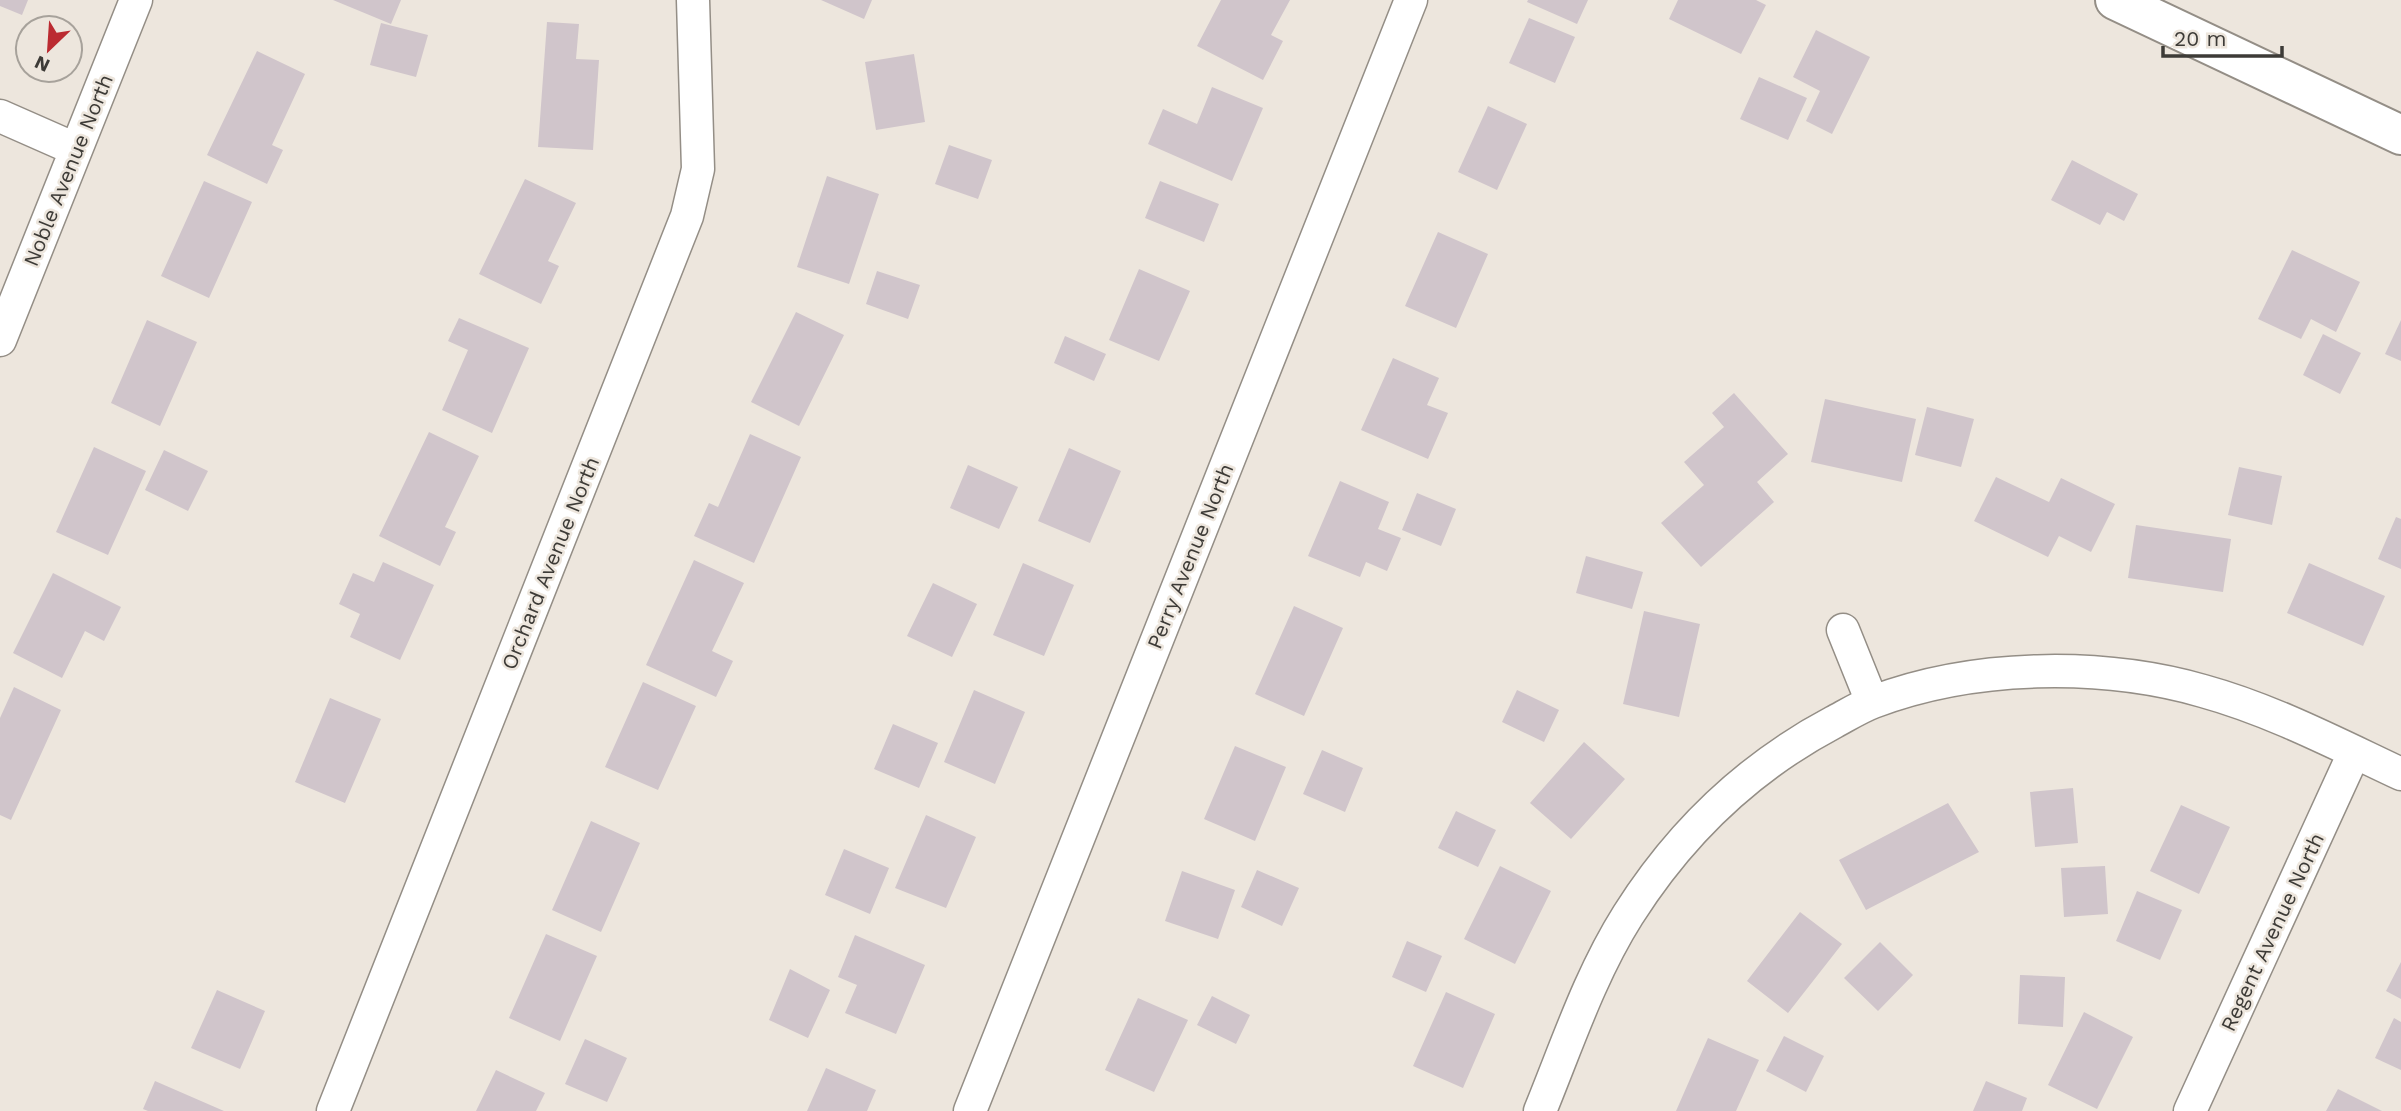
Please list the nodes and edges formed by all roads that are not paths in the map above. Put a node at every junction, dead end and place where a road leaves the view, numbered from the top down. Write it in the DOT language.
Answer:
graph roads {
  1 [pos="136,0"];
  2 [pos="693,0"];
  3 [pos="1411,0"];
  4 [pos="2115,0"];
  5 [pos="0,116"];
  6 [pos="2401,135"];
  7 [pos="75,149"];
  8 [pos="0,340"];
  9 [pos="1843,630"];
  10 [pos="1872,702"];
  11 [pos="2354,752"];
  12 [pos="2401,774"];
  13 [pos="333,1111"];
  14 [pos="970,1111"];
  15 [pos="1541,1111"];
  16 [pos="2190,1111"];
  1 -- 7 [label="street, Noble Avenue North"];
  2 -- 13 [label="street, Orchard Avenue North"];
  3 -- 14 [label="street, Perry Avenue North"];
  4 -- 6 [label="street"];
  5 -- 7 [label="street"];
  7 -- 8 [label="street, Noble Avenue North"];
  9 -- 10 [label="street"];
  10 -- 11 [label="street"];
  10 -- 15 [label="street"];
  11 -- 12 [label="street"];
  11 -- 16 [label="street, Regent Avenue North"];
}
